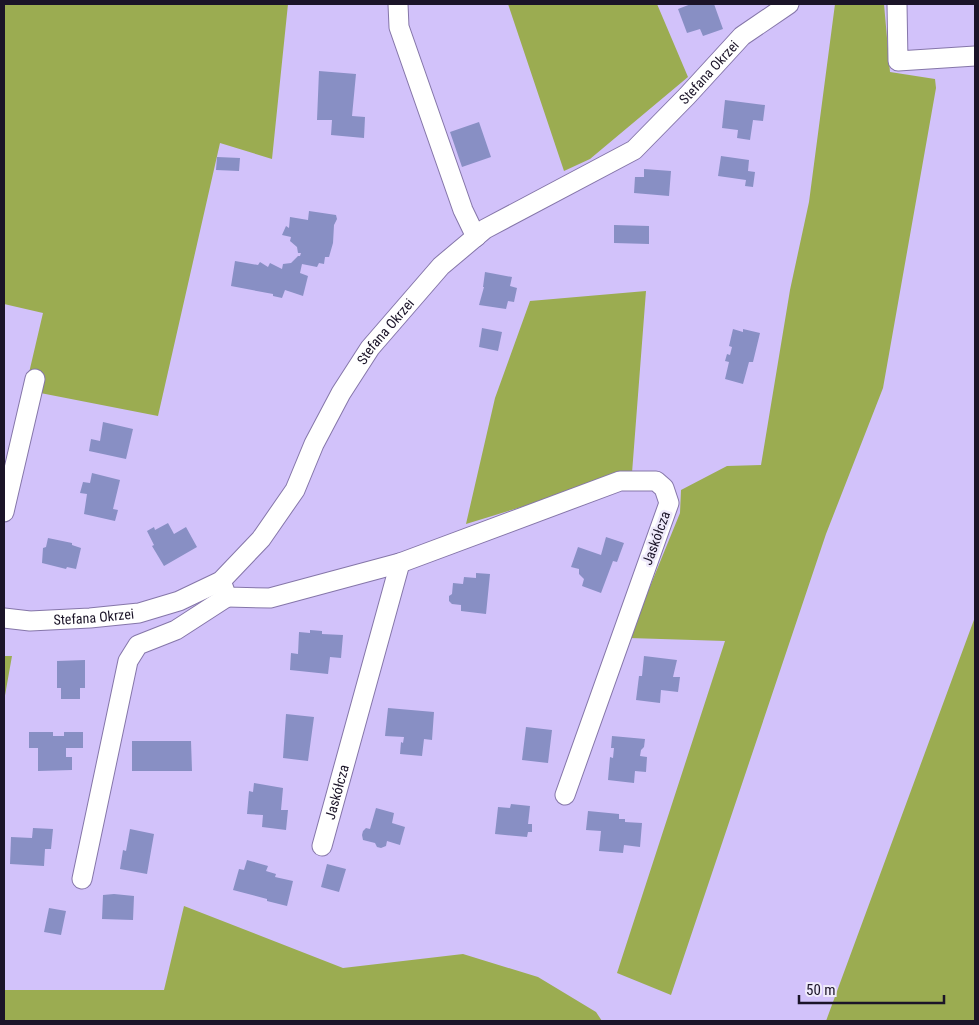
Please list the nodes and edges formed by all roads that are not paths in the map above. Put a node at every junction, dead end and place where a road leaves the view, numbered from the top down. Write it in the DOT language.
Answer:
graph roads {
  1 [pos="398,4"];
  2 [pos="789,4"];
  3 [pos="898,4"];
  4 [pos="975,56"];
  5 [pos="476,237"];
  6 [pos="35,379"];
  7 [pos="4,512"];
  8 [pos="400,563"];
  9 [pos="224,589"];
  10 [pos="4,618"];
  11 [pos="565,795"];
  12 [pos="322,846"];
  13 [pos="82,879"];
  1 -- 5 [label="street"];
  2 -- 5 [label="street, Stefana Okrzei"];
  3 -- 4 [label="street"];
  5 -- 9 [label="street, Stefana Okrzei"];
  6 -- 7 [label="street"];
  8 -- 9 [label="street, Jaskółcza"];
  8 -- 11 [label="street, Jaskółcza"];
  8 -- 12 [label="street, Jaskółcza"];
  9 -- 10 [label="street, Stefana Okrzei"];
  9 -- 13 [label="street"];
}
